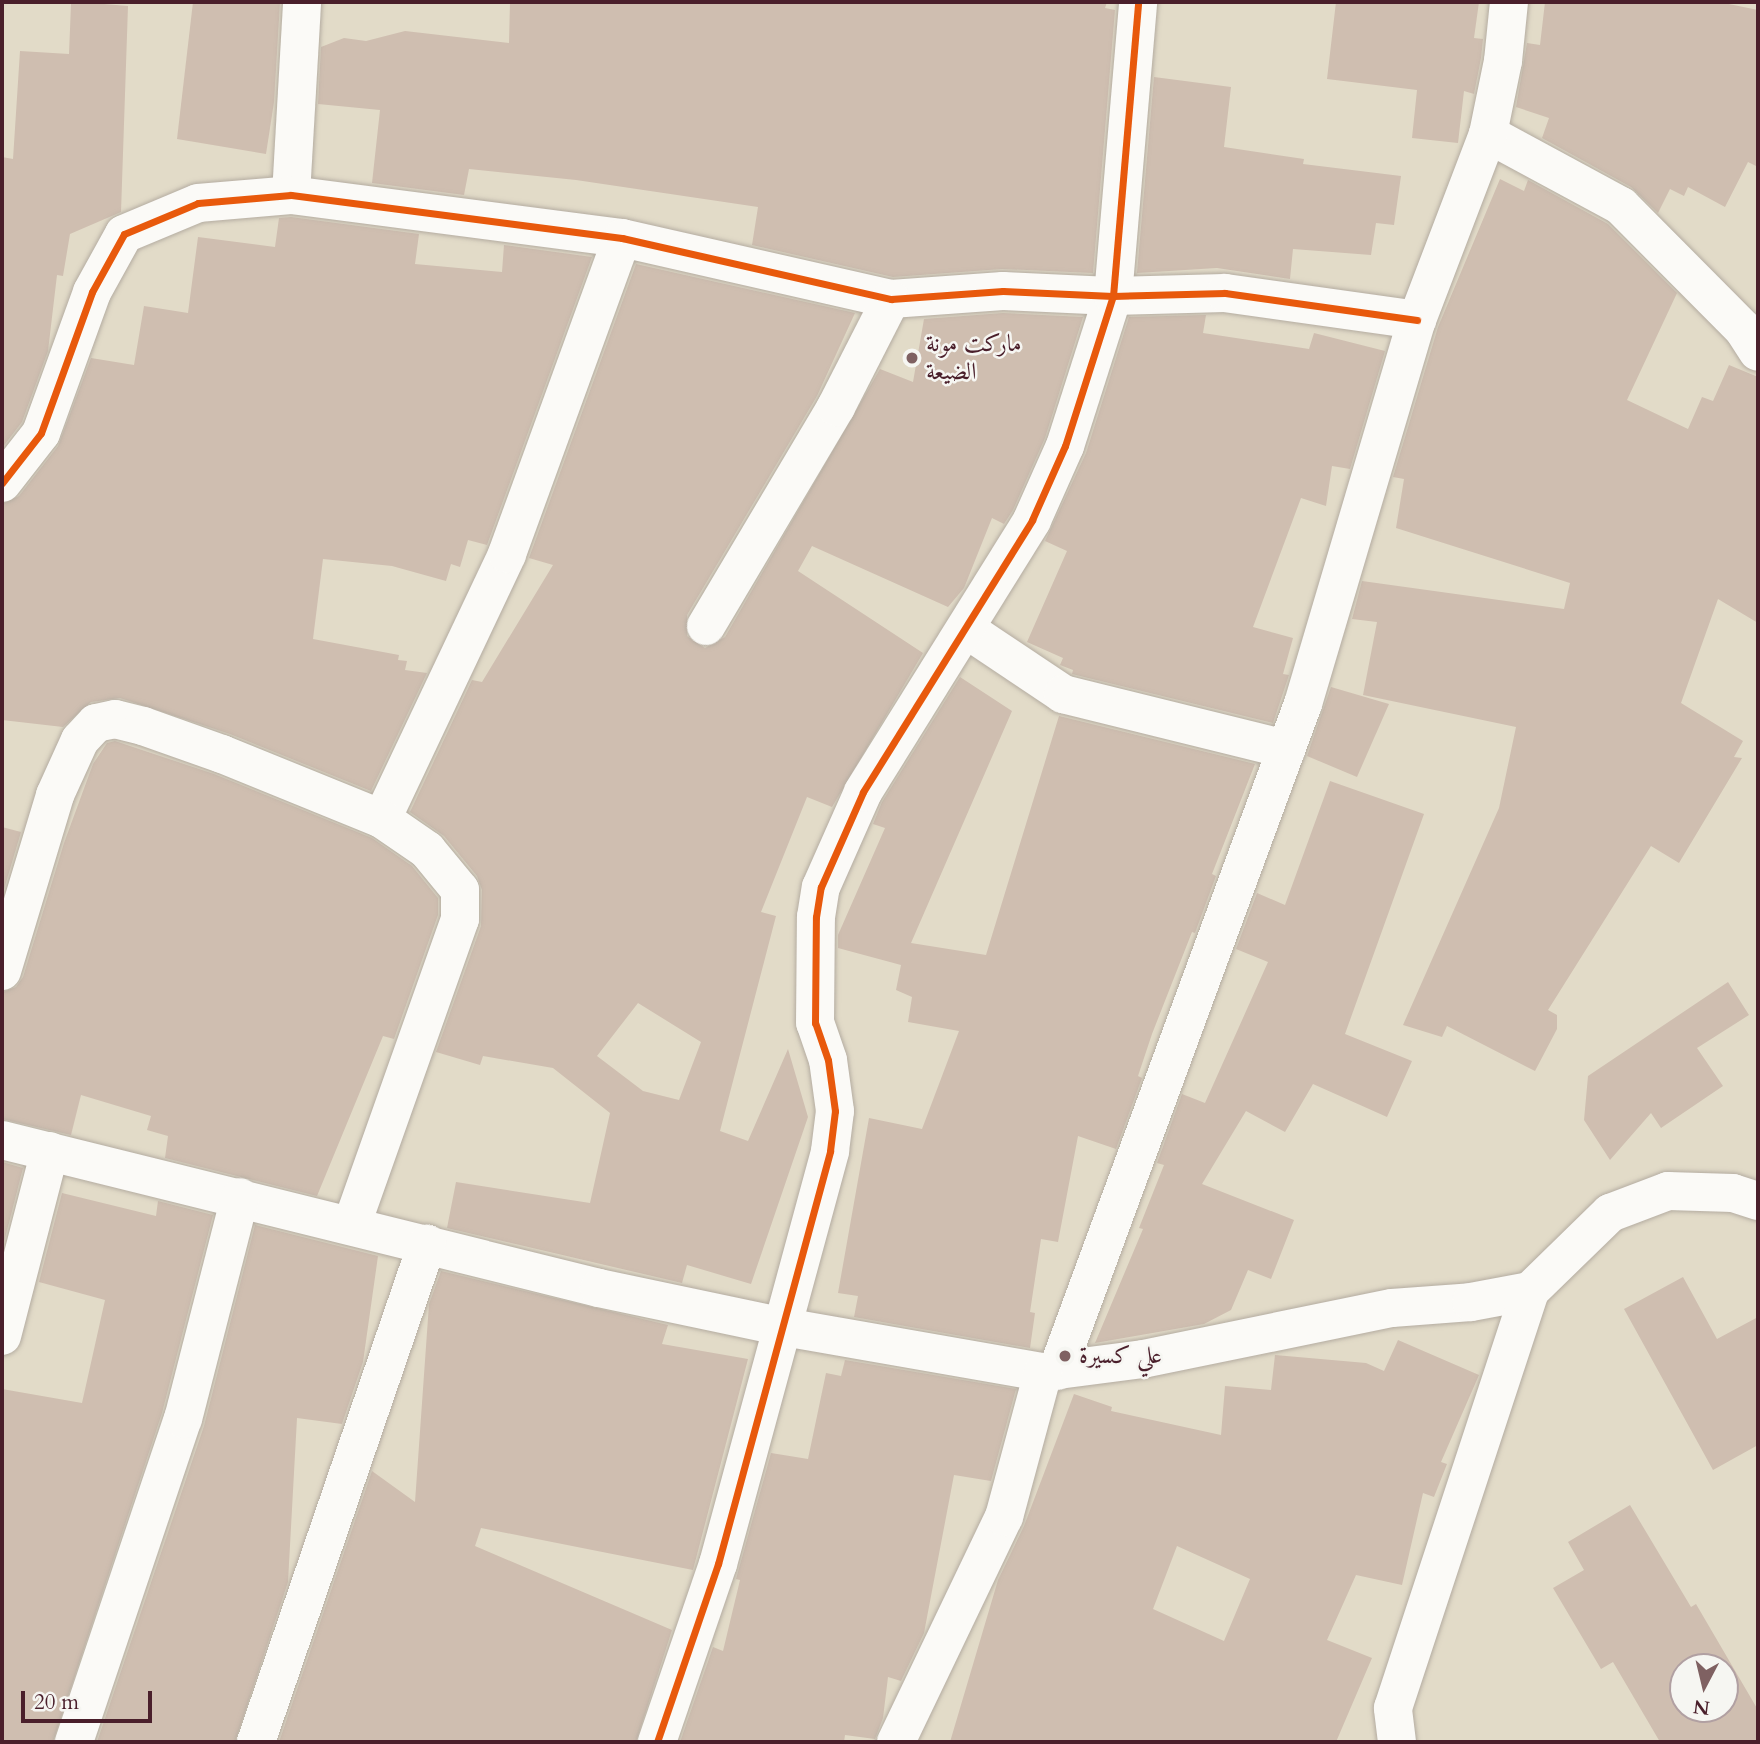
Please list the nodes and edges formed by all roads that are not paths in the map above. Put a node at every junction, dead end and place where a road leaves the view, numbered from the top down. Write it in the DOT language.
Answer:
graph roads {
  1 [pos="302,2"];
  2 [pos="1138,2"];
  3 [pos="1509,2"];
  4 [pos="1488,134"];
  5 [pos="291,195"];
  6 [pos="622,238"];
  7 [pos="1113,296"];
  8 [pos="891,299"];
  9 [pos="1417,320"];
  10 [pos="1758,352"];
  11 [pos="2,483"];
  12 [pos="706,626"];
  13 [pos="966,629"];
  14 [pos="1286,749"];
  15 [pos="382,819"];
  16 [pos="2,971"];
  17 [pos="2,1140"];
  18 [pos="50,1151"];
  19 [pos="240,1197"];
  20 [pos="1758,1201"];
  21 [pos="352,1224"];
  22 [pos="427,1244"];
  23 [pos="1530,1291"];
  24 [pos="783,1327"];
  25 [pos="2,1336"];
  26 [pos="1050,1371"];
  27 [pos="1395,1725"];
  28 [pos="74,1742"];
  29 [pos="256,1742"];
  30 [pos="657,1742"];
  31 [pos="896,1742"];
  32 [pos="1377,1742"];
  1 -- 5 [label="street"];
  2 -- 7 [label="street"];
  3 -- 4 [label="street"];
  4 -- 9 [label="street"];
  4 -- 10 [label="street"];
  5 -- 6 [label="street"];
  5 -- 11 [label="street"];
  6 -- 8 [label="street"];
  6 -- 15 [label="street"];
  7 -- 8 [label="street"];
  7 -- 9 [label="street"];
  7 -- 13 [label="street"];
  8 -- 12 [label="street"];
  9 -- 14 [label="street"];
  13 -- 14 [label="street"];
  13 -- 24 [label="street"];
  14 -- 26 [label="street"];
  15 -- 16 [label="street"];
  15 -- 21 [label="street"];
  17 -- 18 [label="street"];
  18 -- 19 [label="street"];
  18 -- 25 [label="street"];
  19 -- 21 [label="street"];
  19 -- 28 [label="street"];
  20 -- 23 [label="street"];
  21 -- 22 [label="street"];
  22 -- 24 [label="street"];
  22 -- 29 [label="street"];
  23 -- 26 [label="street"];
  23 -- 27 [label="street"];
  24 -- 26 [label="street"];
  24 -- 30 [label="street"];
  26 -- 31 [label="street"];
  27 -- 32 [label="street"];
}
